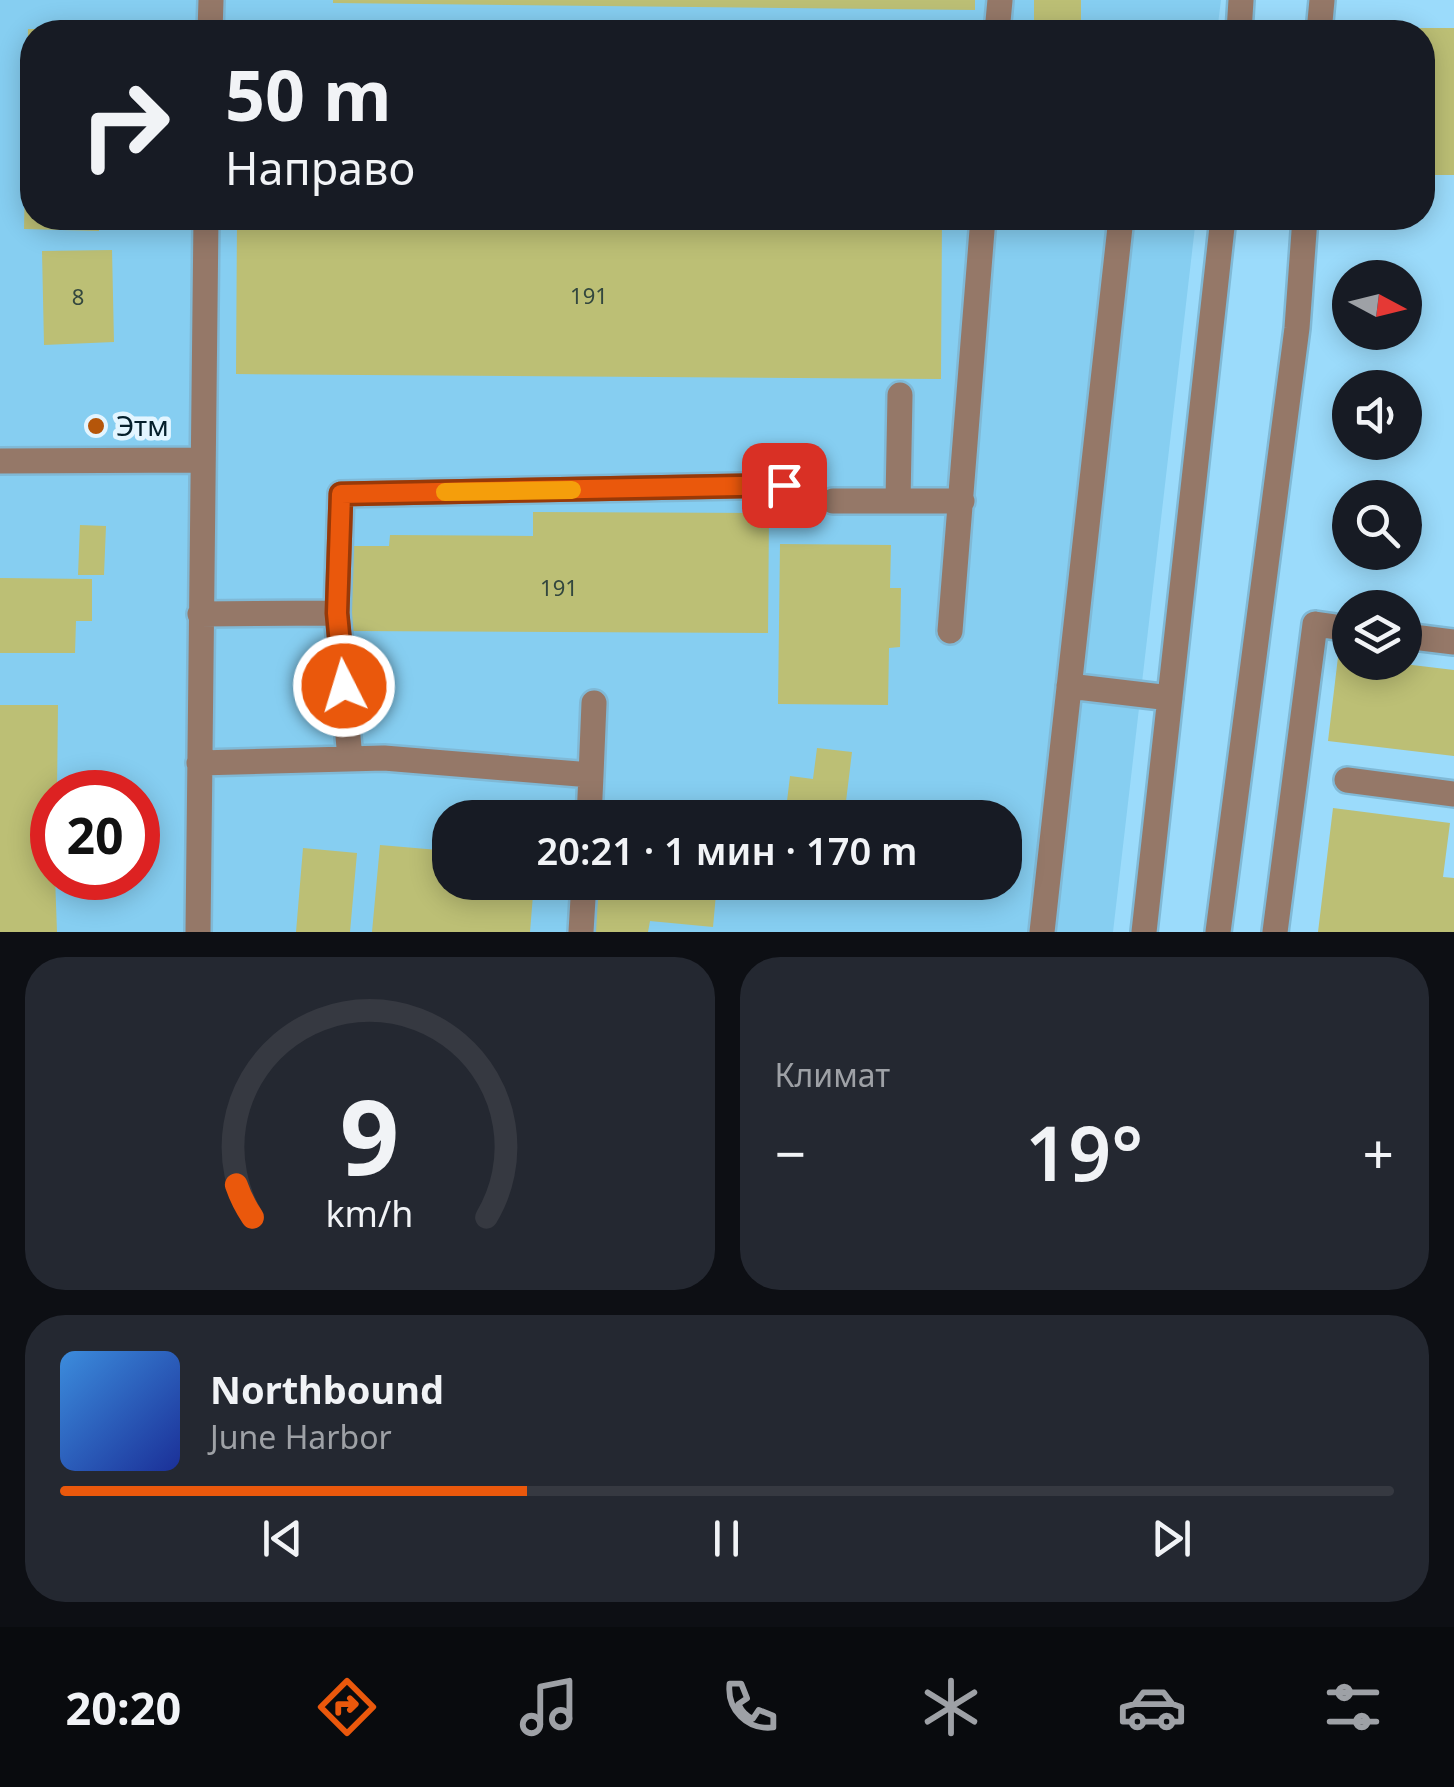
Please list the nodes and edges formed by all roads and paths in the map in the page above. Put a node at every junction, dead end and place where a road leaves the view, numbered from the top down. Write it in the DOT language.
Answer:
graph roads {
  1 [pos="206,230"];
  2 [pos="982,230"];
  3 [pos="1120,230"];
  4 [pos="1222,230"];
  5 [pos="1304,230"];
  6 [pos="900,395"];
  7 [pos="202,460"];
  8 [pos="0,461"];
  9 [pos="784,485"];
  10 [pos="833,501"];
  11 [pos="898,501"];
  12 [pos="962,501"];
  13 [pos="337,613"];
  14 [pos="200,614"];
  15 [pos="1332,626"];
  16 [pos="950,631"];
  17 [pos="1422,638"];
  18 [pos="1454,642"];
  19 [pos="1069,686"];
  20 [pos="1170,698"];
  21 [pos="594,703"];
  22 [pos="350,759"];
  23 [pos="199,763"];
  24 [pos="591,776"];
  25 [pos="1347,780"];
  26 [pos="1454,794"];
  27 [pos="589,800"];
  28 [pos="583,900"];
  29 [pos="198,932"];
  30 [pos="581,932"];
  31 [pos="1042,932"];
  32 [pos="1144,932"];
  33 [pos="1218,932"];
  34 [pos="1275,932"];
  1 -- 7 [label="street"];
  2 -- 12 [label="street"];
  3 -- 19 [label="street"];
  4 -- 20 [label="street"];
  5 -- 33 [label="street"];
  6 -- 11 [label="street"];
  7 -- 8 [label="street"];
  7 -- 14 [label="street"];
  9 -- 13 [label="street"];
  10 -- 11 [label="street"];
  11 -- 12 [label="street"];
  12 -- 16 [label="street"];
  13 -- 14 [label="street"];
  13 -- 22 [label="street"];
  14 -- 23 [label="street"];
  15 -- 34 [label="street"];
  17 -- 18 [label="street"];
  19 -- 20 [label="street"];
  19 -- 31 [label="street"];
  20 -- 32 [label="street"];
  21 -- 24 [label="street"];
  22 -- 23 [label="street"];
  22 -- 24 [label="street"];
  23 -- 29 [label="street"];
  24 -- 27 [label="street"];
  25 -- 26 [label="street"];
  28 -- 30 [label="street"];
}
